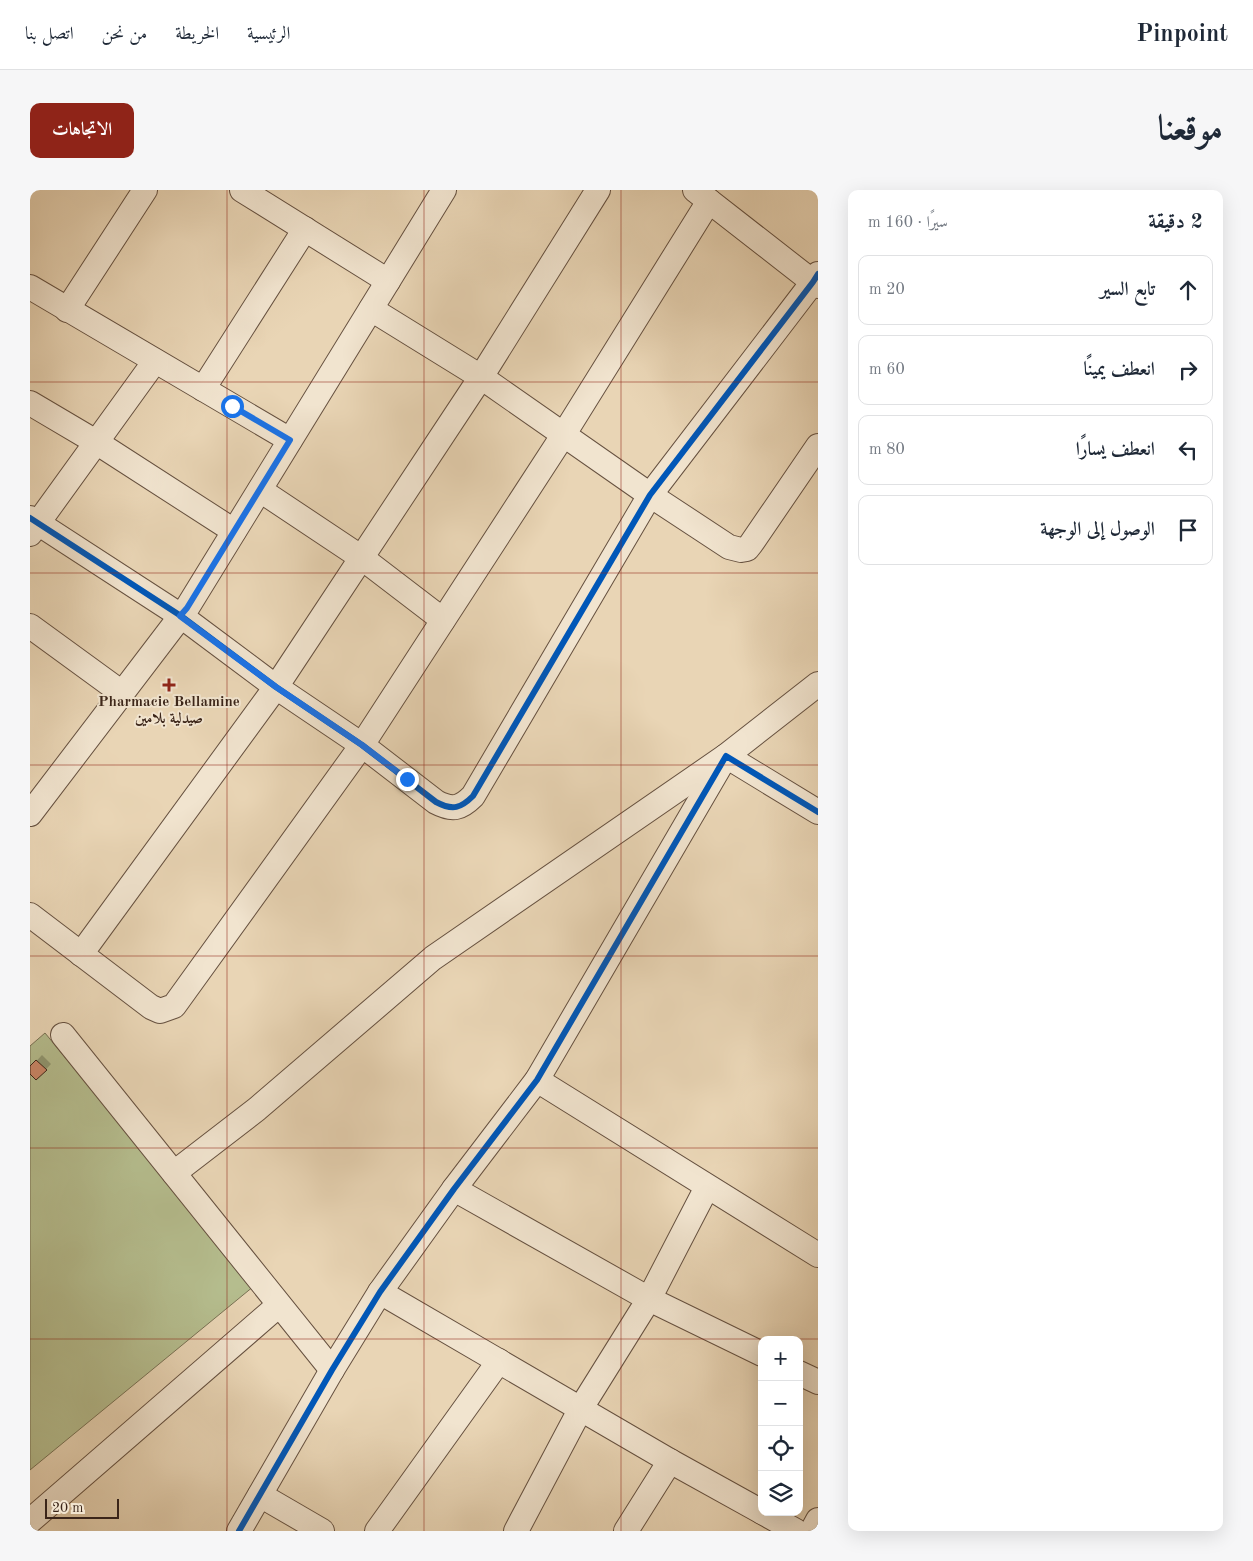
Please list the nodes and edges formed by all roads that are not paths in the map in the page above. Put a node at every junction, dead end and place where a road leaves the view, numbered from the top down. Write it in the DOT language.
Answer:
graph roads {
  1 [pos="146,190"];
  2 [pos="444,190"];
  3 [pos="598,190"];
  4 [pos="254,193"];
  5 [pos="702,195"];
  6 [pos="305,229"];
  7 [pos="388,280"];
  8 [pos="816,281"];
  9 [pos="30,287"];
  10 [pos="371,309"];
  11 [pos="67,310"];
  12 [pos="154,361"];
  13 [pos="482,377"];
  14 [pos="203,389"];
  15 [pos="30,403"];
  16 [pos="564,434"];
  17 [pos="290,440"];
  18 [pos="96,442"];
  19 [pos="818,446"];
  20 [pos="260,490"];
  21 [pos="650,495"];
  22 [pos="32,525"];
  23 [pos="234,531"];
  24 [pos="362,558"];
  25 [pos="180,616"];
  26 [pos="443,620"];
  27 [pos="30,626"];
  28 [pos="818,684"];
  29 [pos="276,687"];
  30 [pos="122,693"];
  31 [pos="362,745"];
  32 [pos="726,756"];
  33 [pos="818,812"];
  34 [pos="30,814"];
  35 [pos="30,915"];
  36 [pos="81,954"];
  37 [pos="63,1035"];
  38 [pos="537,1080"];
  39 [pos="174,1173"];
  40 [pos="707,1187"];
  41 [pos="454,1189"];
  42 [pos="818,1255"];
  43 [pos="380,1292"];
  44 [pos="649,1299"];
  45 [pos="280,1305"];
  46 [pos="758,1352"];
  47 [pos="499,1361"];
  48 [pos="332,1370"];
  49 [pos="803,1375"];
  50 [pos="818,1382"];
  51 [pos="582,1408"];
  52 [pos="670,1461"];
  53 [pos="260,1495"];
  54 [pos="758,1510"];
  55 [pos="769,1516"];
  56 [pos="818,1520"];
  57 [pos="30,1521"];
  58 [pos="239,1531"];
  59 [pos="322,1531"];
  60 [pos="377,1531"];
  61 [pos="516,1531"];
  62 [pos="626,1531"];
  63 [pos="796,1531"];
  64 [pos="812,1531"];
  1 -- 11 [label="street"];
  2 -- 7 [label="street"];
  3 -- 13 [label="street"];
  4 -- 6 [label="street"];
  5 -- 8 [label="street"];
  5 -- 16 [label="street"];
  6 -- 7 [label="street"];
  6 -- 14 [label="street"];
  7 -- 10 [label="street"];
  8 -- 21 [label="street"];
  9 -- 11 [label="street"];
  10 -- 13 [label="street"];
  10 -- 17 [label="street"];
  11 -- 12 [label="street"];
  12 -- 14 [label="street"];
  12 -- 18 [label="street"];
  13 -- 16 [label="street"];
  13 -- 24 [label="street"];
  14 -- 17 [label="street"];
  15 -- 18 [label="street"];
  16 -- 21 [label="street"];
  16 -- 26 [label="street"];
  17 -- 20 [label="street"];
  18 -- 22 [label="street"];
  18 -- 23 [label="street"];
  19 -- 21 [label="street"];
  20 -- 23 [label="street"];
  20 -- 24 [label="street"];
  21 -- 31 [label="street"];
  22 -- 25 [label="street"];
  23 -- 25 [label="street"];
  24 -- 26 [label="street"];
  24 -- 29 [label="street"];
  25 -- 29 [label="street"];
  25 -- 30 [label="street"];
  26 -- 31 [label="street"];
  27 -- 30 [label="street"];
  28 -- 32 [label="street"];
  29 -- 31 [label="street"];
  29 -- 36 [label="street"];
  30 -- 34 [label="street"];
  31 -- 36 [label="street"];
  32 -- 33 [label="street"];
  32 -- 38 [label="street"];
  32 -- 39 [label="street"];
  35 -- 36 [label="street"];
  37 -- 39 [label="street"];
  38 -- 40 [label="street"];
  38 -- 41 [label="street"];
  39 -- 45 [label="street"];
  40 -- 42 [label="street"];
  40 -- 44 [label="street"];
  41 -- 43 [label="street"];
  41 -- 44 [label="street"];
  43 -- 47 [label="street"];
  43 -- 48 [label="street"];
  44 -- 46 [label="street"];
  44 -- 51 [label="street"];
  45 -- 48 [label="street"];
  45 -- 57 [label="street"];
  47 -- 51 [label="street"];
  47 -- 60 [label="street"];
  48 -- 53 [label="street"];
  49 -- 50 [label="street"];
  51 -- 52 [label="street"];
  51 -- 61 [label="street"];
  52 -- 54 [label="street"];
  52 -- 62 [label="street"];
  53 -- 58 [label="street"];
  53 -- 59 [label="street"];
  55 -- 63 [label="street"];
  56 -- 64 [label="street"];
}
